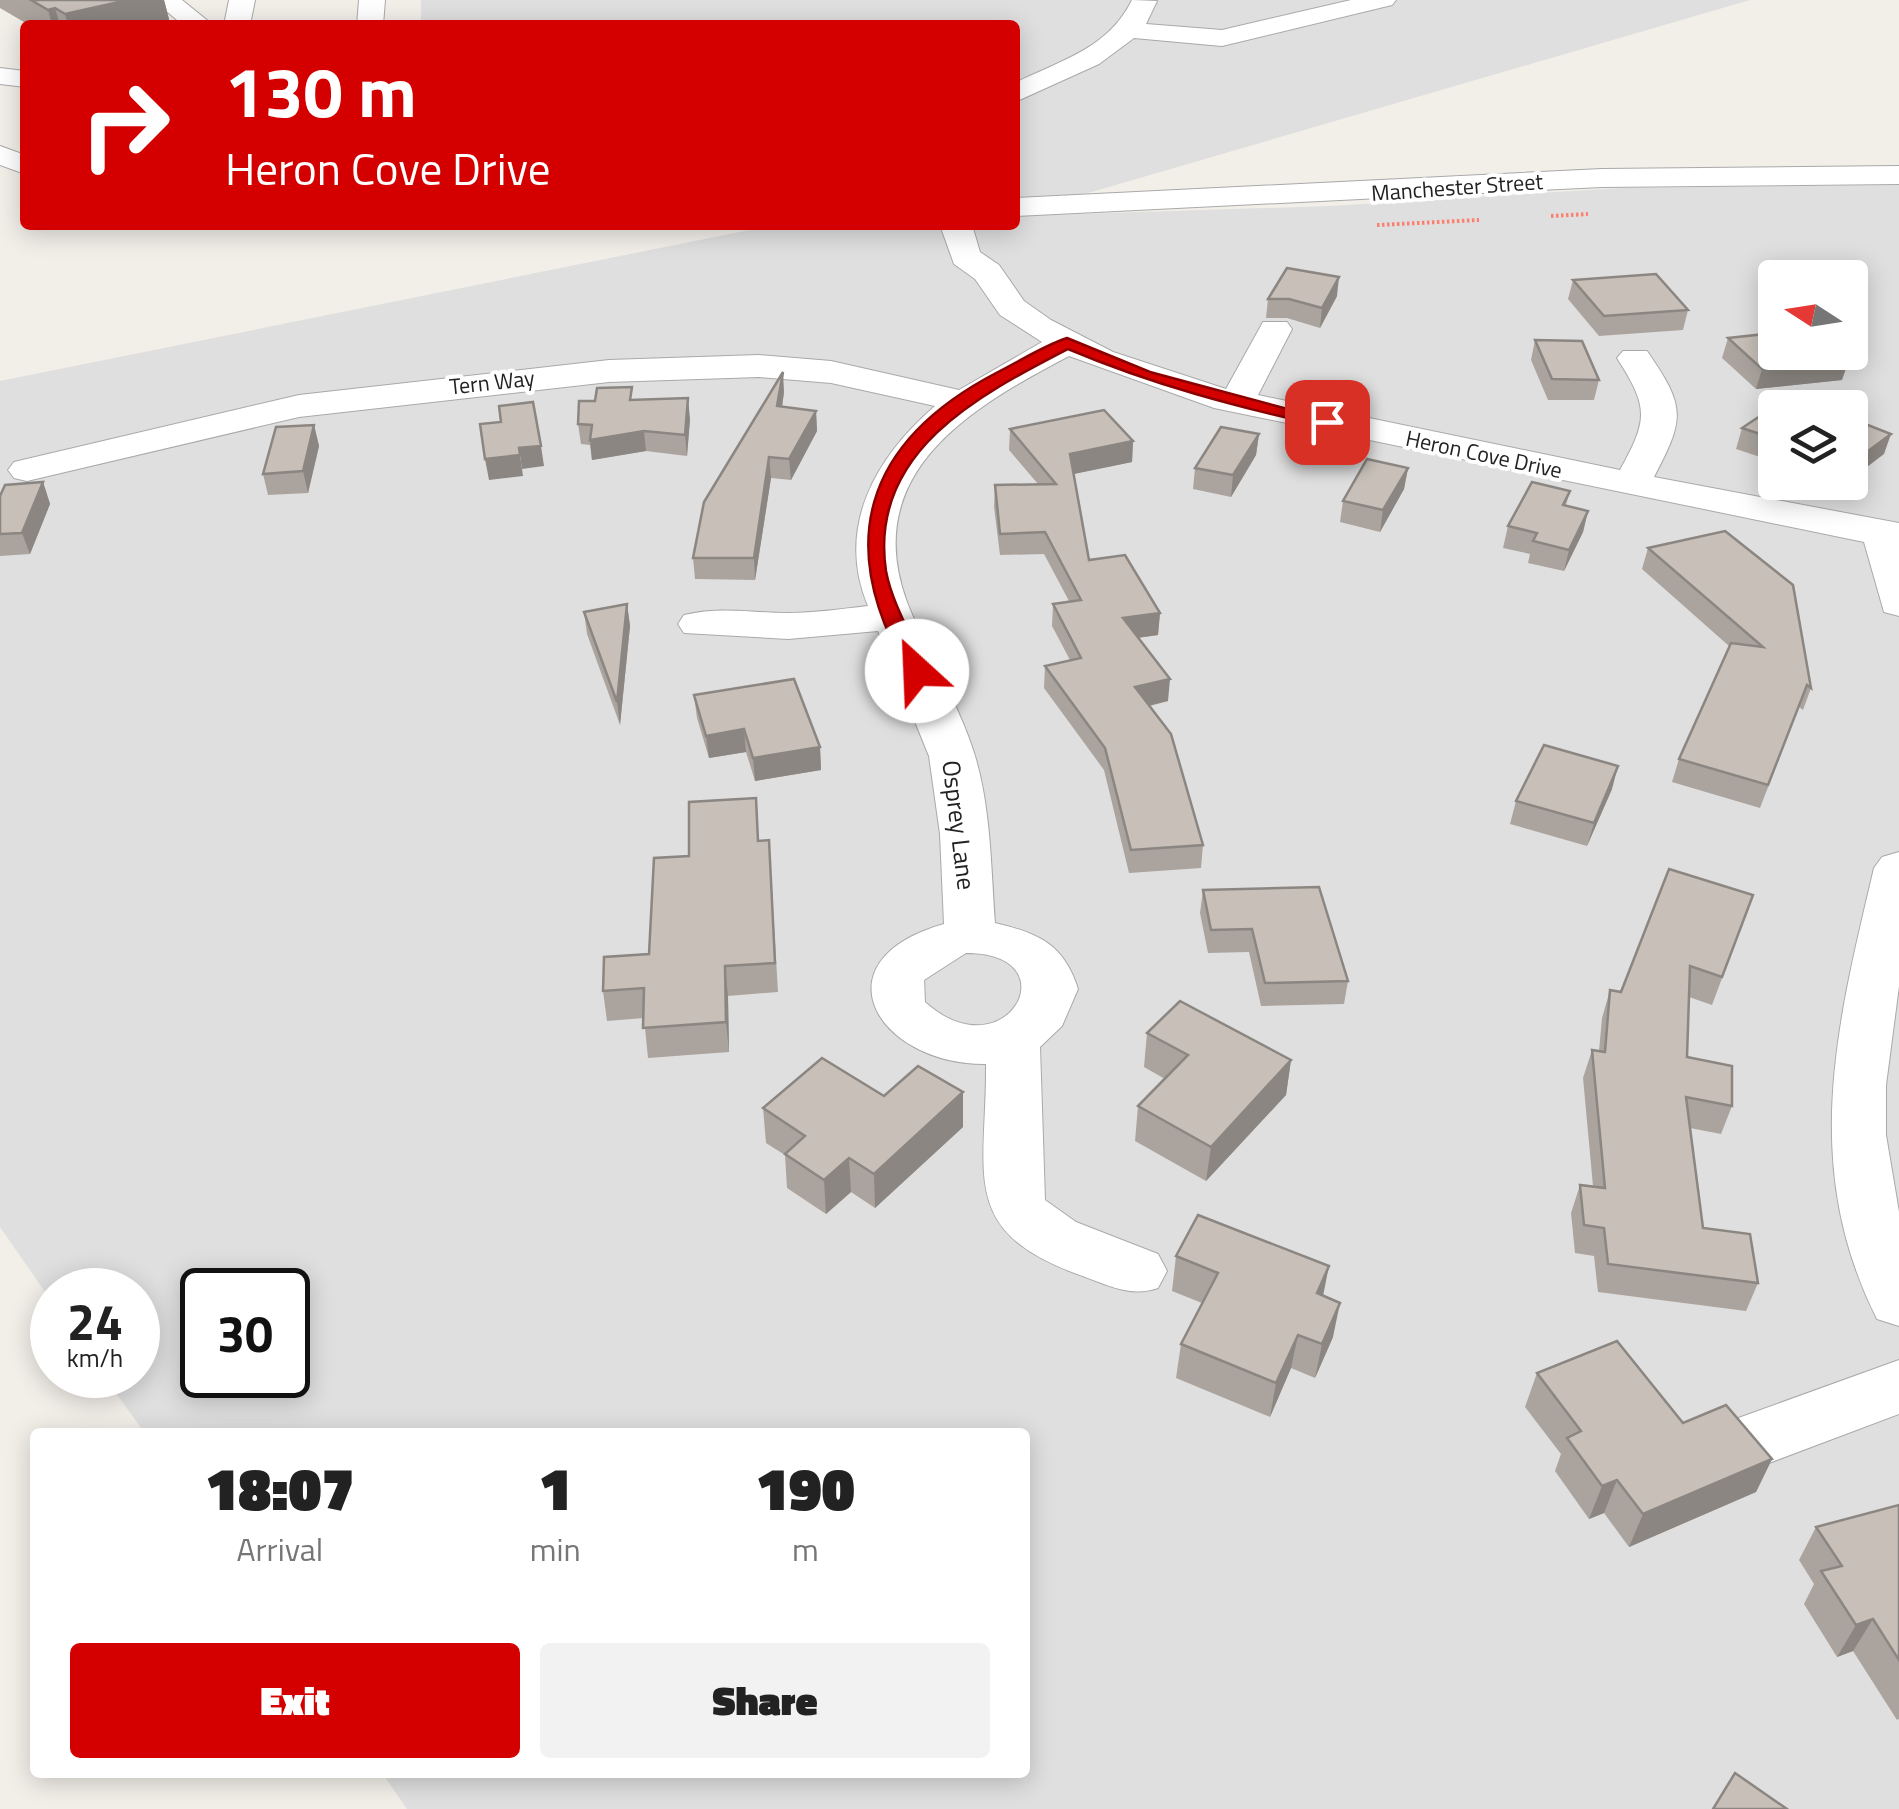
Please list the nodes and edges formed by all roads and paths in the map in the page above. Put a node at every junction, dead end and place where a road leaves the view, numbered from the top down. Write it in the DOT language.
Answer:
graph roads {
  1 [pos="166,0"];
  2 [pos="1144,0"];
  3 [pos="1382,0"];
  4 [pos="193,20"];
  5 [pos="1128,30"];
  6 [pos="1020,92"];
  7 [pos="1899,175"];
  8 [pos="1020,207"];
  9 [pos="957,230"];
  10 [pos="996,230"];
  11 [pos="987,272"];
  12 [pos="1275,329"];
  13 [pos="1067,343"];
  14 [pos="1635,358"];
  15 [pos="961,400"];
  16 [pos="1237,402"];
  17 [pos="27,470"];
  18 [pos="1631,485"];
  19 [pos="1890,535"];
  20 [pos="1899,603"];
  21 [pos="892,617"];
  22 [pos="699,624"];
  23 [pos="1899,868"];
  24 [pos="970,935"];
  25 [pos="1013,1040"];
  26 [pos="1137,1270"];
  27 [pos="1899,1301"];
  28 [pos="1899,1387"];
  29 [pos="1753,1442"];
  1 -- 4 [label="street"];
  2 -- 5 [label="street"];
  3 -- 5 [label="street"];
  5 -- 6 [label="street"];
  7 -- 8 [label="street, Manchester Street"];
  9 -- 11 [label="street, Heron Cove Drive"];
  10 -- 11 [label="street"];
  11 -- 13 [label="street, Heron Cove Drive"];
  12 -- 16 [label="street"];
  13 -- 15 [label="street, Osprey Lane"];
  13 -- 16 [label="street, Heron Cove Drive"];
  14 -- 18 [label="street"];
  15 -- 17 [label="street, Tern Way"];
  15 -- 21 [label="street, Osprey Lane"];
  16 -- 18 [label="street, Heron Cove Drive"];
  18 -- 19 [label="street, Heron Cove Drive"];
  19 -- 20 [label="street"];
  21 -- 22 [label="street"];
  21 -- 24 [label="street, Osprey Lane"];
  23 -- 27 [label="street"];
  24 -- 25 [label="street"];
  24 -- 25 [label="street"];
  25 -- 26 [label="street"];
  28 -- 29 [label="street"];
}
